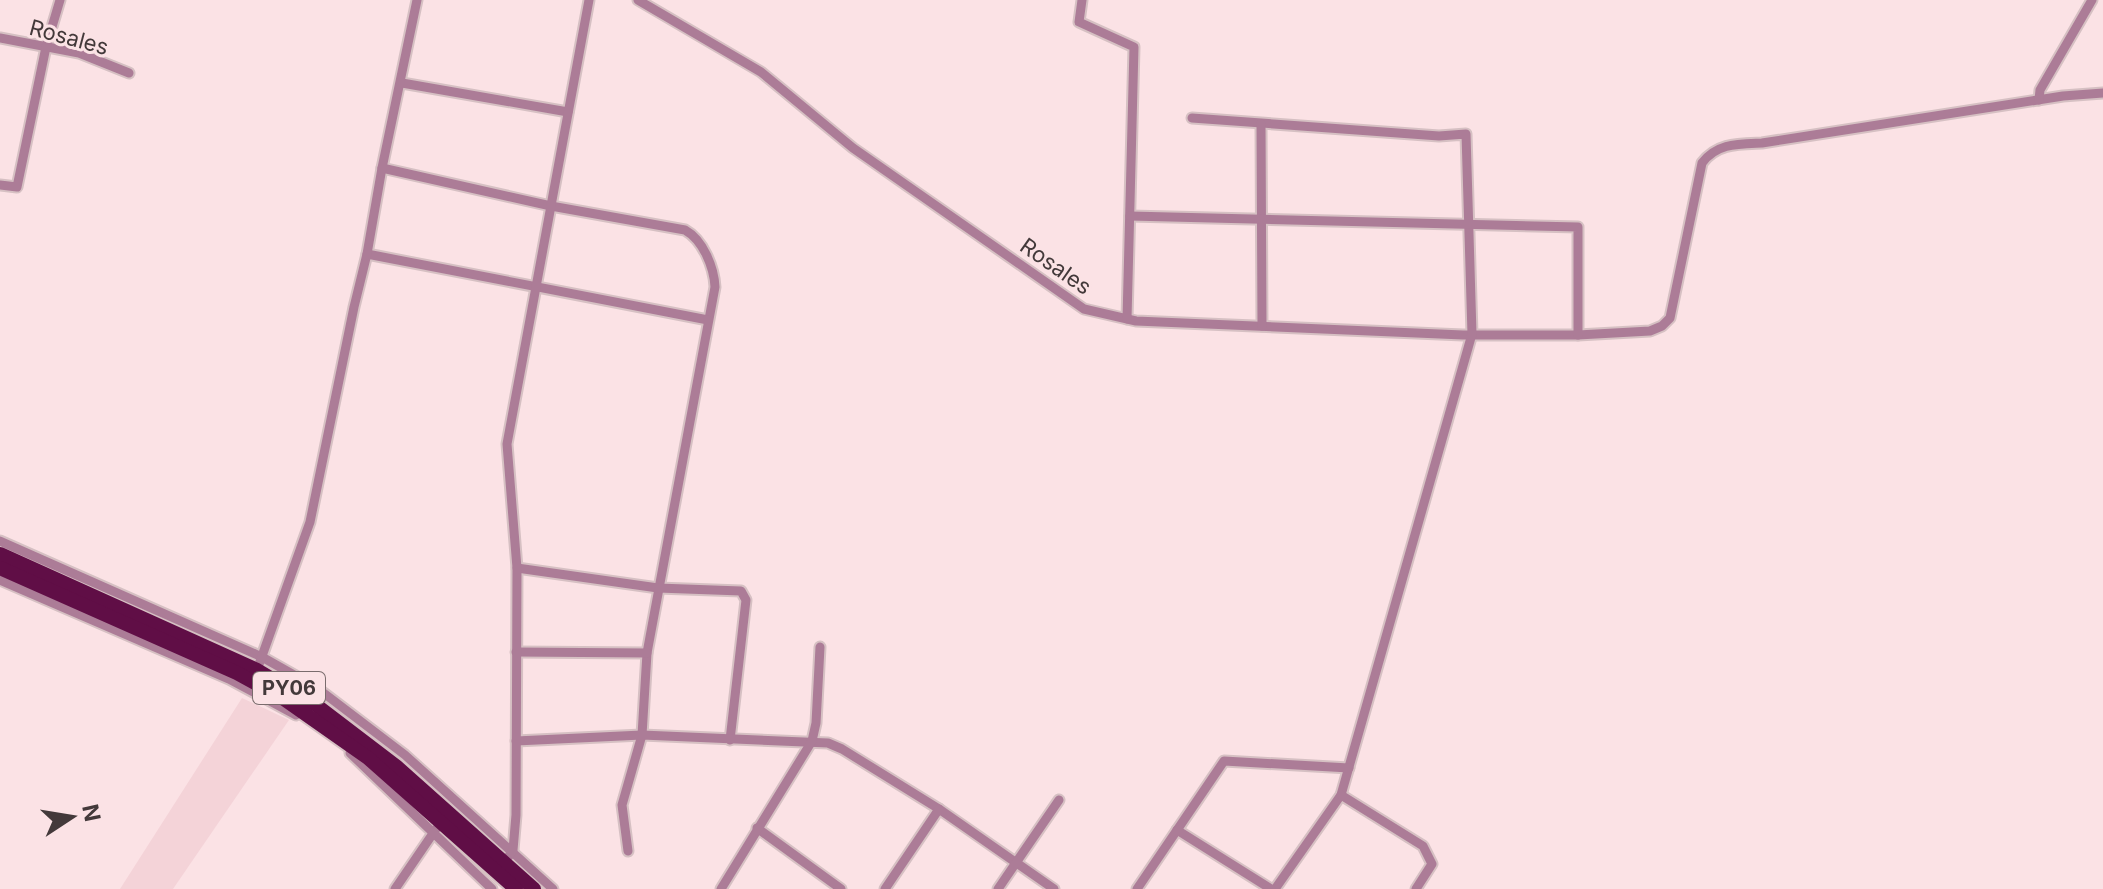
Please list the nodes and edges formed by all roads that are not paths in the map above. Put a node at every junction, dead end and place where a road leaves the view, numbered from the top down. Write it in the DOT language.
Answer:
graph roads {
  1 [pos="60,0"];
  2 [pos="417,0"];
  3 [pos="589,0"];
  4 [pos="638,0"];
  5 [pos="1082,0"];
  6 [pos="2092,0"];
  7 [pos="0,38"];
  8 [pos="46,47"];
  9 [pos="129,73"];
  10 [pos="402,83"];
  11 [pos="2103,93"];
  12 [pos="2039,100"];
  13 [pos="568,112"];
  14 [pos="1192,118"];
  15 [pos="1261,124"];
  16 [pos="382,168"];
  17 [pos="0,185"];
  18 [pos="551,206"];
  19 [pos="1130,216"];
  20 [pos="1262,218"];
  21 [pos="1469,225"];
  22 [pos="367,254"];
  23 [pos="536,287"];
  24 [pos="1127,319"];
  25 [pos="708,320"];
  26 [pos="1262,326"];
  27 [pos="1472,334"];
  28 [pos="1578,335"];
  29 [pos="0,541"];
  30 [pos="0,554"];
  31 [pos="0,568"];
  32 [pos="517,568"];
  33 [pos="0,580"];
  34 [pos="658,588"];
  35 [pos="820,647"];
  36 [pos="516,652"];
  37 [pos="647,653"];
  38 [pos="260,664"];
  39 [pos="642,735"];
  40 [pos="730,740"];
  41 [pos="516,741"];
  42 [pos="812,741"];
  43 [pos="1349,768"];
  44 [pos="410,778"];
  45 [pos="1341,795"];
  46 [pos="1059,800"];
  47 [pos="939,809"];
  48 [pos="439,826"];
  49 [pos="757,828"];
  50 [pos="1177,830"];
  51 [pos="628,851"];
  52 [pos="509,856"];
  53 [pos="1017,863"];
  54 [pos="518,882"];
  55 [pos="395,889"];
  56 [pos="492,889"];
  57 [pos="534,889"];
  58 [pos="553,889"];
  59 [pos="721,889"];
  60 [pos="841,889"];
  61 [pos="885,889"];
  62 [pos="998,889"];
  63 [pos="1054,889"];
  64 [pos="1137,889"];
  65 [pos="1273,889"];
  66 [pos="1416,889"];
  1 -- 8 [label="street"];
  2 -- 10 [label="street"];
  3 -- 13 [label="street"];
  4 -- 24 [label="street, Rosales"];
  5 -- 19 [label="street"];
  6 -- 12 [label="street"];
  7 -- 8 [label="street, Rosales"];
  8 -- 9 [label="street, Rosales"];
  8 -- 17 [label="street"];
  10 -- 13 [label="street"];
  10 -- 16 [label="street"];
  11 -- 12 [label="street"];
  12 -- 28 [label="street, Rosales"];
  13 -- 18 [label="street"];
  14 -- 15 [label="street"];
  15 -- 20 [label="street"];
  15 -- 21 [label="street"];
  16 -- 18 [label="street"];
  16 -- 22 [label="street"];
  18 -- 23 [label="street"];
  18 -- 25 [label="street"];
  19 -- 20 [label="street"];
  19 -- 24 [label="street"];
  20 -- 21 [label="street"];
  20 -- 26 [label="street"];
  21 -- 27 [label="street"];
  21 -- 28 [label="street"];
  22 -- 23 [label="street"];
  22 -- 38 [label="street"];
  23 -- 25 [label="street"];
  23 -- 32 [label="street"];
  24 -- 26 [label="street, Rosales"];
  25 -- 34 [label="street"];
  26 -- 27 [label="street, Rosales"];
  27 -- 28 [label="street, Rosales"];
  27 -- 43 [label="street"];
  29 -- 38 [label="street"];
  30 -- 38 [label="highway, PY06"];
  31 -- 48 [label="highway, PY06"];
  32 -- 34 [label="street"];
  32 -- 36 [label="street"];
  33 -- 48 [label="street"];
  34 -- 37 [label="street"];
  34 -- 40 [label="street"];
  35 -- 42 [label="street"];
  36 -- 37 [label="street"];
  36 -- 41 [label="street"];
  37 -- 39 [label="street"];
  38 -- 44 [label="highway, PY06"];
  38 -- 52 [label="street"];
  39 -- 40 [label="street"];
  39 -- 41 [label="street"];
  39 -- 51 [label="street"];
  40 -- 42 [label="street"];
  41 -- 52 [label="street"];
  42 -- 47 [label="street"];
  42 -- 49 [label="street"];
  43 -- 45 [label="street"];
  43 -- 50 [label="street"];
  44 -- 48 [label="street"];
  44 -- 52 [label="highway, PY06"];
  45 -- 65 [label="street"];
  45 -- 66 [label="street"];
  46 -- 53 [label="street"];
  47 -- 53 [label="street"];
  47 -- 61 [label="street"];
  48 -- 54 [label="highway, PY06"];
  48 -- 55 [label="street"];
  48 -- 56 [label="street"];
  49 -- 59 [label="street"];
  49 -- 60 [label="street"];
  50 -- 64 [label="street"];
  50 -- 65 [label="street"];
  52 -- 54 [label="highway, PY06"];
  52 -- 58 [label="street"];
  53 -- 62 [label="street"];
  53 -- 63 [label="street"];
  54 -- 57 [label="highway, PY06"];
}
